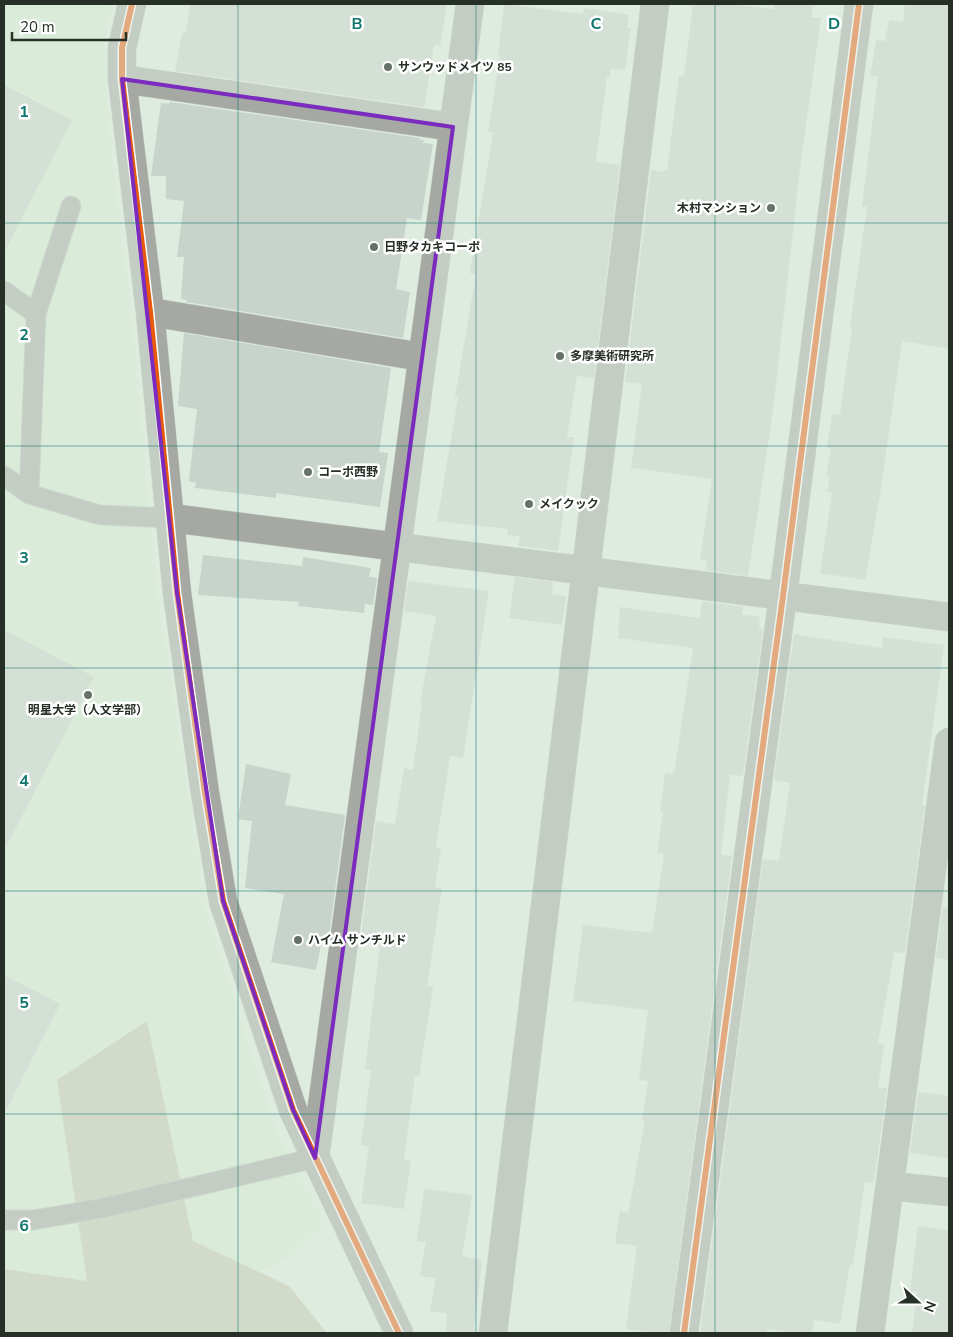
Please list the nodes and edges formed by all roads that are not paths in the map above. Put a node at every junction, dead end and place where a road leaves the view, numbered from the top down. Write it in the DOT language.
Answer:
graph roads {
  1 [pos="132,4"];
  2 [pos="470,4"];
  3 [pos="655,4"];
  4 [pos="859,4"];
  5 [pos="122,79"];
  6 [pos="453,127"];
  7 [pos="71,206"];
  8 [pos="4,291"];
  9 [pos="150,312"];
  10 [pos="36,314"];
  11 [pos="422,357"];
  12 [pos="4,476"];
  13 [pos="30,494"];
  14 [pos="171,518"];
  15 [pos="397,547"];
  16 [pos="586,571"];
  17 [pos="783,596"];
  18 [pos="949,617"];
  19 [pos="949,742"];
  20 [pos="315,1158"];
  21 [pos="890,1186"];
  22 [pos="949,1192"];
  23 [pos="4,1220"];
  24 [pos="398,1333"];
  25 [pos="493,1333"];
  26 [pos="684,1333"];
  27 [pos="870,1333"];
  1 -- 5 [label="street"];
  2 -- 6 [label="street"];
  3 -- 16 [label="street"];
  4 -- 17 [label="street"];
  5 -- 6 [label="street"];
  5 -- 9 [label="street"];
  6 -- 11 [label="street"];
  7 -- 10 [label="lane"];
  8 -- 10 [label="lane"];
  9 -- 11 [label="street"];
  9 -- 14 [label="street"];
  10 -- 13 [label="lane"];
  11 -- 15 [label="street"];
  12 -- 13 [label="lane"];
  13 -- 14 [label="lane"];
  14 -- 15 [label="street"];
  14 -- 20 [label="street"];
  15 -- 16 [label="street"];
  15 -- 20 [label="street"];
  16 -- 17 [label="street"];
  16 -- 25 [label="street"];
  17 -- 18 [label="street"];
  17 -- 26 [label="street"];
  19 -- 21 [label="street"];
  20 -- 23 [label="lane"];
  20 -- 24 [label="street"];
  21 -- 22 [label="street"];
  21 -- 27 [label="street"];
}
